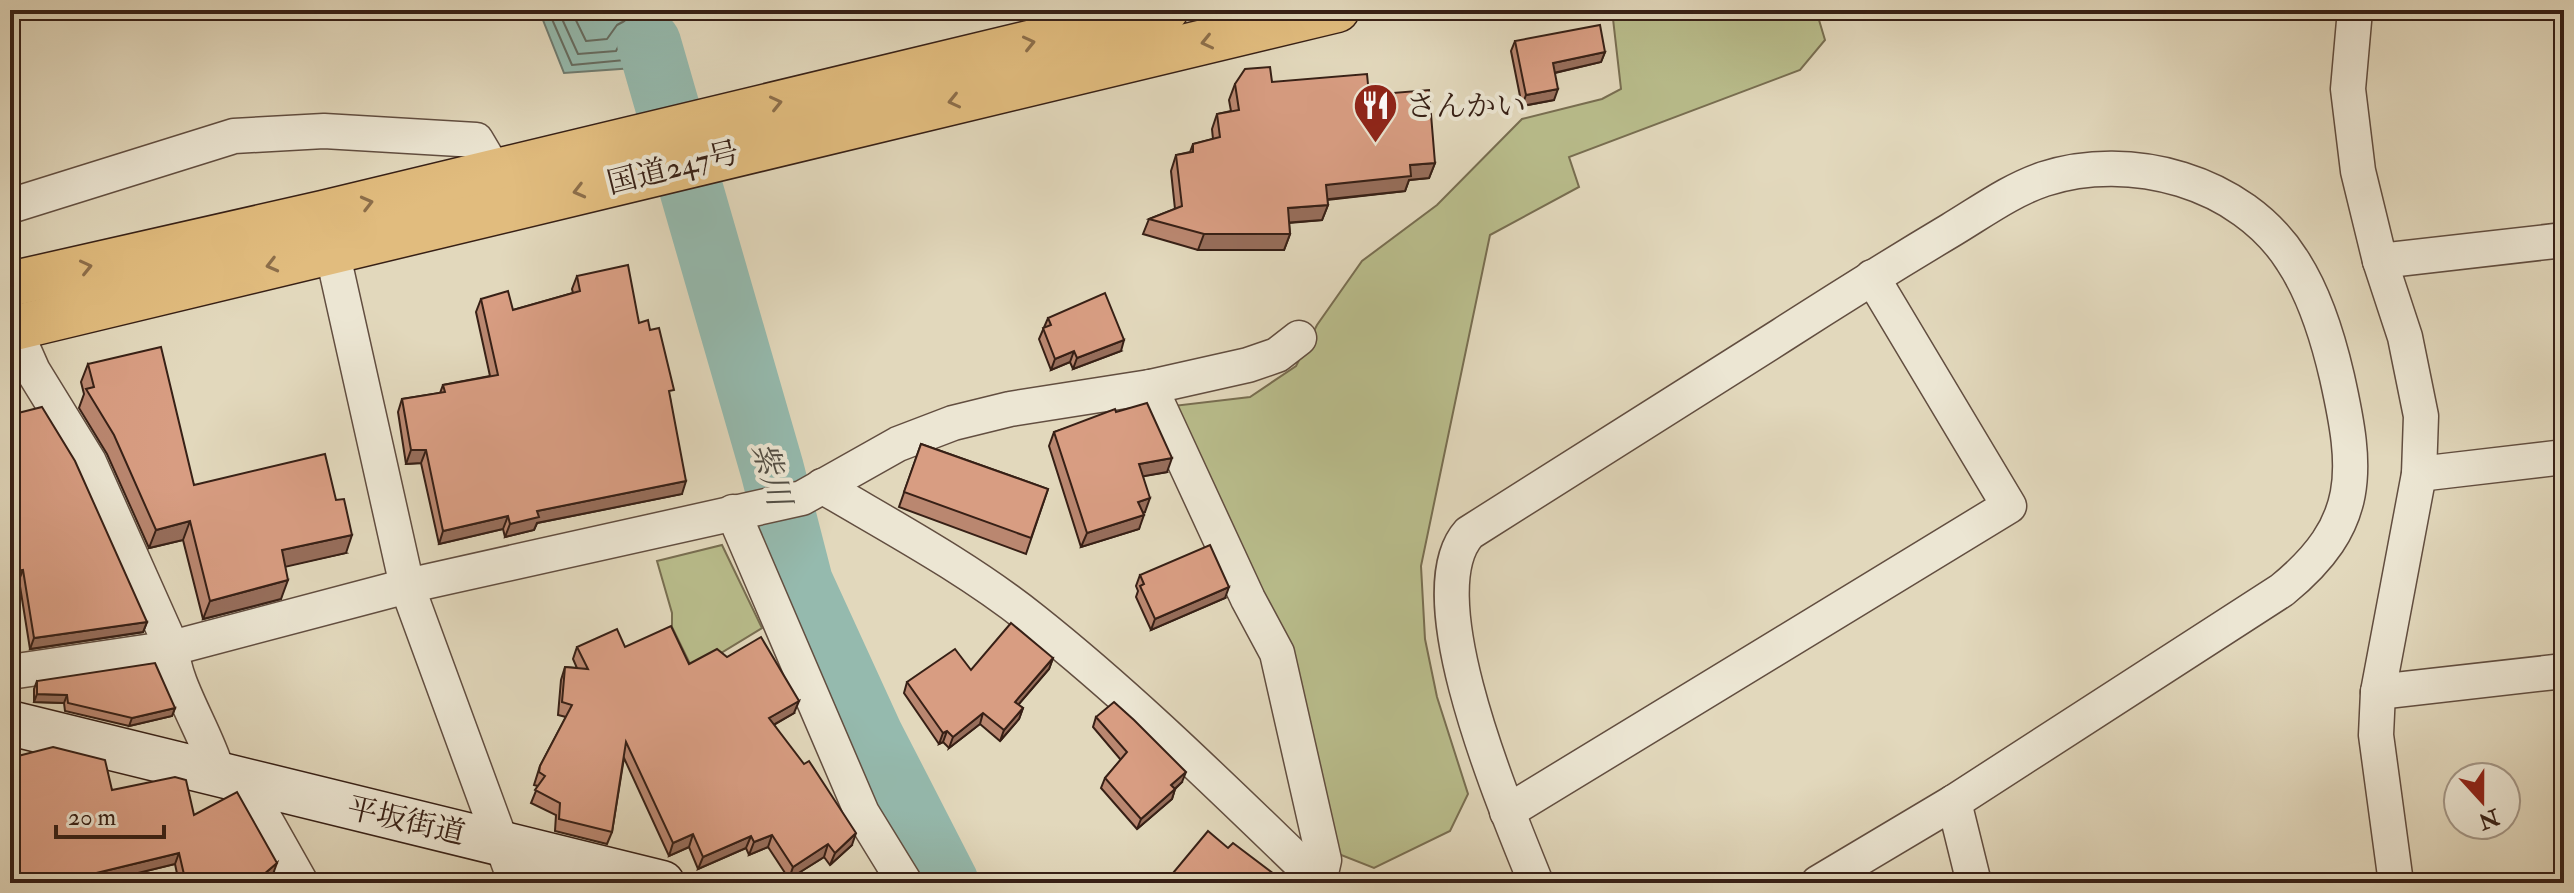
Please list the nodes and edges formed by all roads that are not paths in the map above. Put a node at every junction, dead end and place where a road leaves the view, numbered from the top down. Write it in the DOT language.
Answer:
graph roads {
  1 [pos="1166,10"];
  2 [pos="1337,10"];
  3 [pos="2355,10"];
  4 [pos="705,140"];
  5 [pos="650,154"];
  6 [pos="495,172"];
  7 [pos="10,206"];
  8 [pos="2564,240"];
  9 [pos="332,251"];
  10 [pos="2380,261"];
  11 [pos="1872,277"];
  12 [pos="10,284"];
  13 [pos="12,328"];
  14 [pos="1299,338"];
  15 [pos="1150,387"];
  16 [pos="2564,457"];
  17 [pos="2419,474"];
  18 [pos="812,492"];
  19 [pos="746,510"];
  20 [pos="407,586"];
  21 [pos="172,648"];
  22 [pos="2564,671"];
  23 [pos="10,672"];
  24 [pos="2378,692"];
  25 [pos="10,723"];
  26 [pos="231,778"];
  27 [pos="1954,802"];
  28 [pos="1507,812"];
  29 [pos="509,863"];
  30 [pos="1320,882"];
  31 [pos="301,883"];
  32 [pos="662,883"];
  33 [pos="905,883"];
  34 [pos="1536,883"];
  35 [pos="1818,883"];
  36 [pos="1974,883"];
  37 [pos="2396,883"];
  4 -- 1 [label="highway, 国道247号, one-way"];
  2 -- 4 [label="highway, 国道247号, one-way"];
  3 -- 10 [label="street"];
  4 -- 5 [label="highway, 国道247号"];
  5 -- 6 [label="highway, 国道247号"];
  5 -- 9 [label="highway, 国道247号, one-way"];
  6 -- 7 [label="street"];
  12 -- 6 [label="highway, 国道247号, one-way"];
  8 -- 10 [label="street"];
  9 -- 13 [label="highway, 国道247号, one-way"];
  9 -- 20 [label="street"];
  10 -- 17 [label="street"];
  11 -- 27 [label="street"];
  11 -- 28 [label="street"];
  11 -- 28 [label="street"];
  13 -- 21 [label="street"];
  14 -- 15 [label="street"];
  15 -- 18 [label="street"];
  15 -- 30 [label="street"];
  16 -- 17 [label="street"];
  17 -- 24 [label="street"];
  18 -- 19 [label="street"];
  18 -- 30 [label="street"];
  19 -- 20 [label="street"];
  19 -- 33 [label="street"];
  20 -- 21 [label="street"];
  20 -- 29 [label="street"];
  21 -- 23 [label="street"];
  21 -- 26 [label="street"];
  22 -- 24 [label="street"];
  24 -- 37 [label="street"];
  25 -- 26 [label="street, 平坂街道"];
  26 -- 29 [label="street, 平坂街道"];
  26 -- 31 [label="street"];
  27 -- 35 [label="street"];
  27 -- 36 [label="street"];
  28 -- 34 [label="street"];
  29 -- 32 [label="street, 平坂街道"];
}
